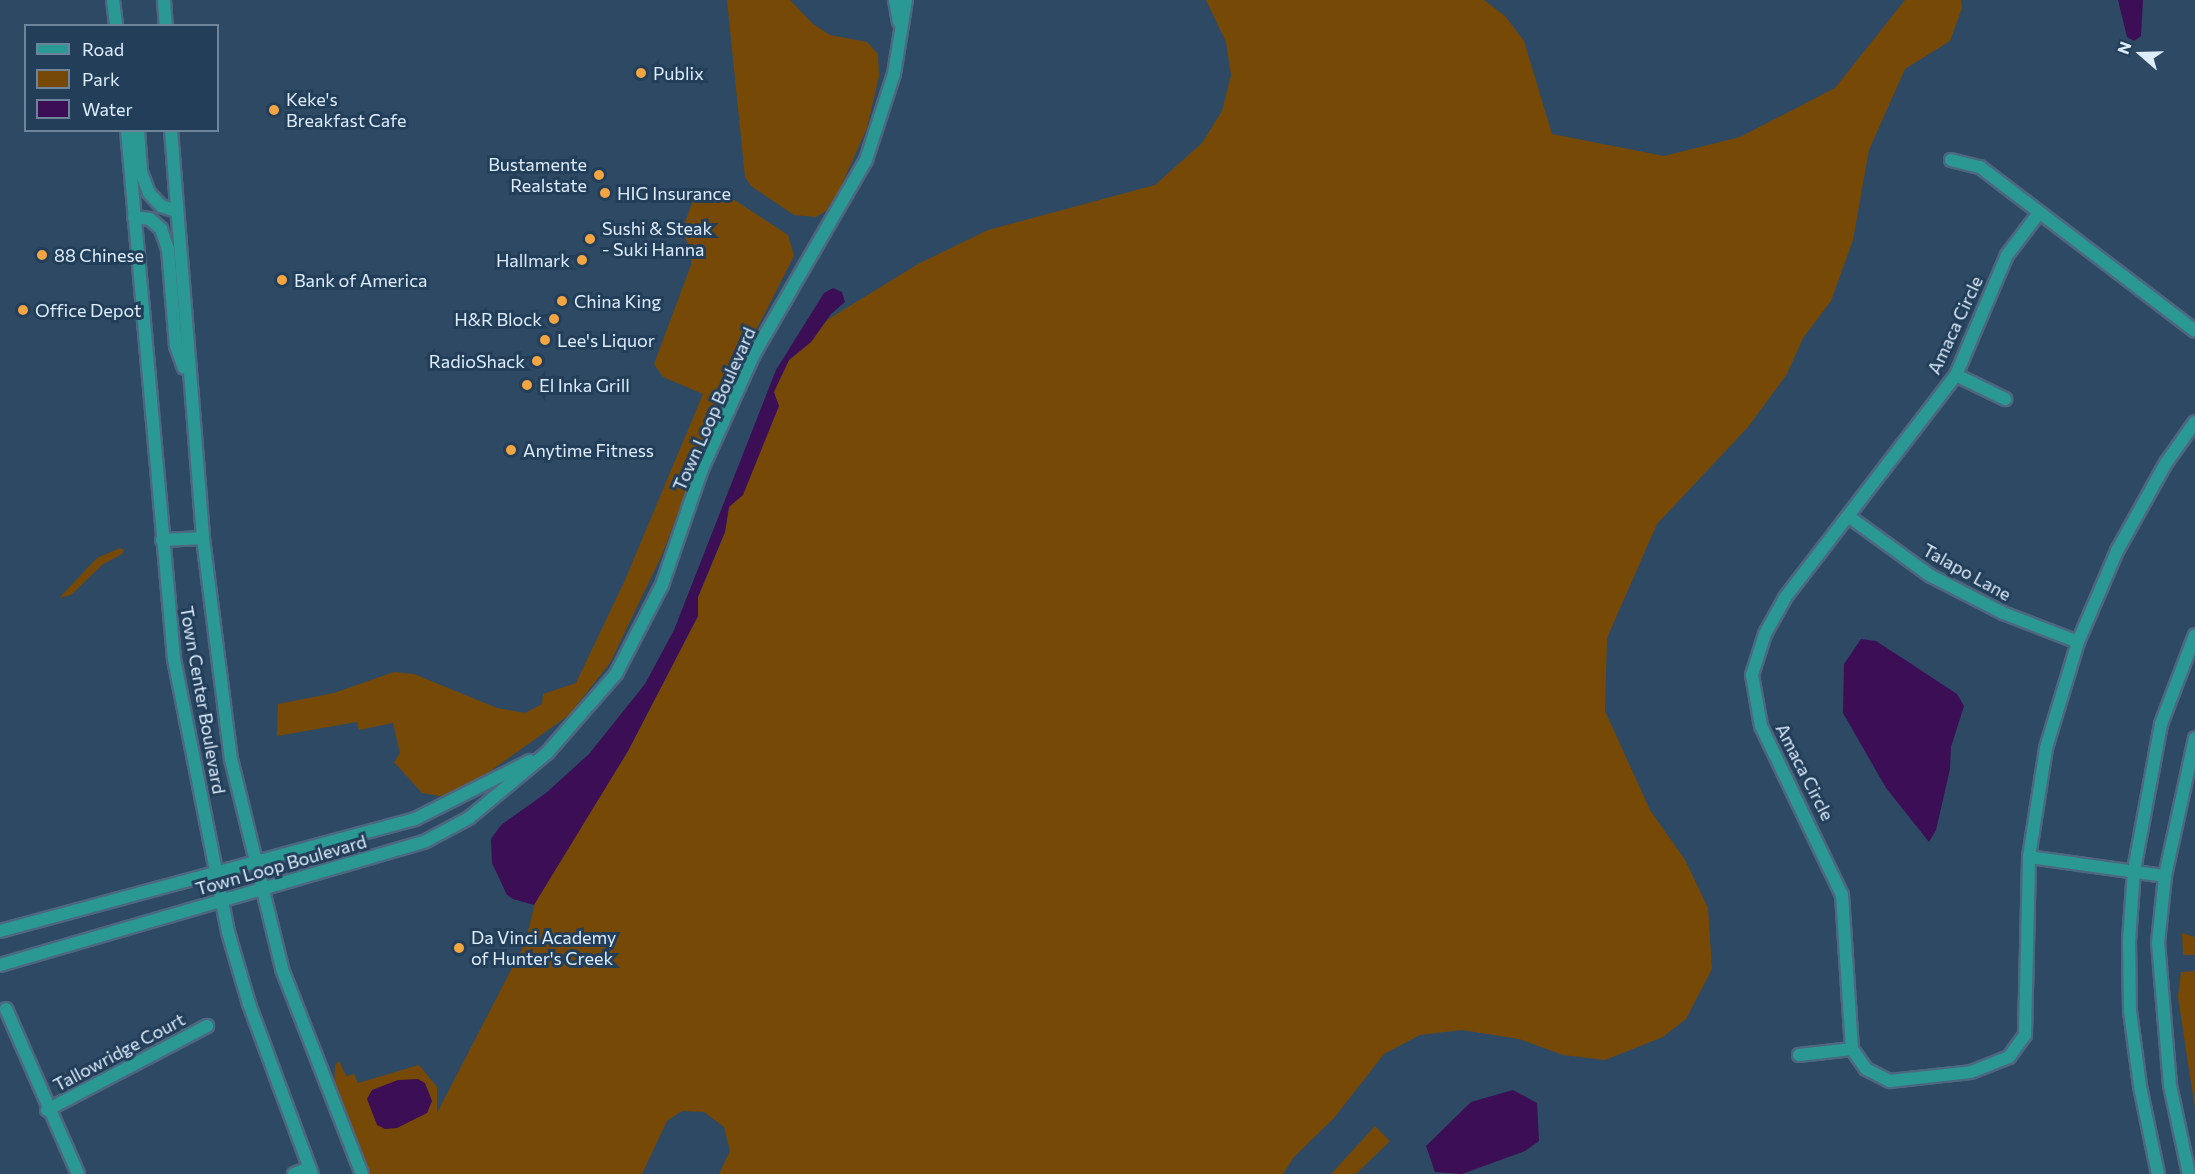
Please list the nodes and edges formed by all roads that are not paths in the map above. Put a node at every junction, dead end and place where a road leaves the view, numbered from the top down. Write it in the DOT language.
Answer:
graph roads {
  1 [pos="113,0"];
  2 [pos="164,0"];
  3 [pos="895,0"];
  4 [pos="906,0"];
  5 [pos="116,24"];
  6 [pos="166,24"];
  7 [pos="901,32"];
  8 [pos="126,132"];
  9 [pos="138,132"];
  10 [pos="171,132"];
  11 [pos="1951,160"];
  12 [pos="176,211"];
  13 [pos="2039,213"];
  14 [pos="134,217"];
  15 [pos="2195,331"];
  16 [pos="1956,375"];
  17 [pos="189,383"];
  18 [pos="2005,399"];
  19 [pos="2195,422"];
  20 [pos="1848,516"];
  21 [pos="203,538"];
  22 [pos="162,540"];
  23 [pos="2195,635"];
  24 [pos="2078,642"];
  25 [pos="2195,738"];
  26 [pos="547,753"];
  27 [pos="2029,857"];
  28 [pos="253,862"];
  29 [pos="2134,870"];
  30 [pos="215,871"];
  31 [pos="2164,876"];
  32 [pos="261,892"];
  33 [pos="221,900"];
  34 [pos="0,931"];
  35 [pos="0,964"];
  36 [pos="6,1010"];
  37 [pos="207,1026"];
  38 [pos="1852,1048"];
  39 [pos="1798,1055"];
  40 [pos="47,1110"];
  41 [pos="310,1171"];
  42 [pos="78,1174"];
  43 [pos="294,1174"];
  44 [pos="362,1174"];
  45 [pos="2158,1174"];
  46 [pos="2188,1174"];
  1 -- 5 [label="street"];
  2 -- 6 [label="street"];
  3 -- 7 [label="street, Town Loop Boulevard"];
  4 -- 7 [label="street, Town Loop Boulevard"];
  7 -- 26 [label="street, Town Loop Boulevard"];
  8 -- 14 [label="street, Town Center Boulevard"];
  9 -- 12 [label="street"];
  10 -- 12 [label="street, Town Center Boulevard"];
  11 -- 13 [label="street"];
  12 -- 17 [label="street, Town Center Boulevard"];
  13 -- 15 [label="street"];
  13 -- 16 [label="street, Amaca Circle"];
  14 -- 17 [label="street, Town Center Boulevard"];
  14 -- 22 [label="street, Town Center Boulevard"];
  16 -- 18 [label="street"];
  16 -- 20 [label="street, Amaca Circle"];
  17 -- 21 [label="street, Town Center Boulevard"];
  19 -- 24 [label="street"];
  20 -- 24 [label="street, Talapo Lane"];
  20 -- 38 [label="street, Amaca Circle"];
  21 -- 22 [label="street"];
  21 -- 28 [label="street, Town Center Boulevard"];
  22 -- 30 [label="street, Town Center Boulevard"];
  23 -- 29 [label="street"];
  24 -- 27 [label="street"];
  25 -- 31 [label="street"];
  26 -- 28 [label="street, Town Loop Boulevard"];
  26 -- 32 [label="street, Town Loop Boulevard"];
  27 -- 29 [label="street"];
  27 -- 38 [label="street"];
  28 -- 30 [label="street, Town Loop Boulevard"];
  28 -- 32 [label="street, Town Center Boulevard"];
  29 -- 31 [label="street"];
  29 -- 45 [label="street"];
  30 -- 33 [label="street, Town Center Boulevard"];
  30 -- 34 [label="street, Town Loop Boulevard"];
  31 -- 46 [label="street"];
  32 -- 33 [label="street, Town Loop Boulevard"];
  32 -- 44 [label="street, Town Center Boulevard"];
  33 -- 35 [label="street, Town Loop Boulevard"];
  33 -- 41 [label="street, Town Center Boulevard"];
  36 -- 40 [label="street"];
  37 -- 40 [label="street, Tallowridge Court"];
  38 -- 39 [label="street"];
  40 -- 42 [label="street"];
  41 -- 43 [label="street"];
}
